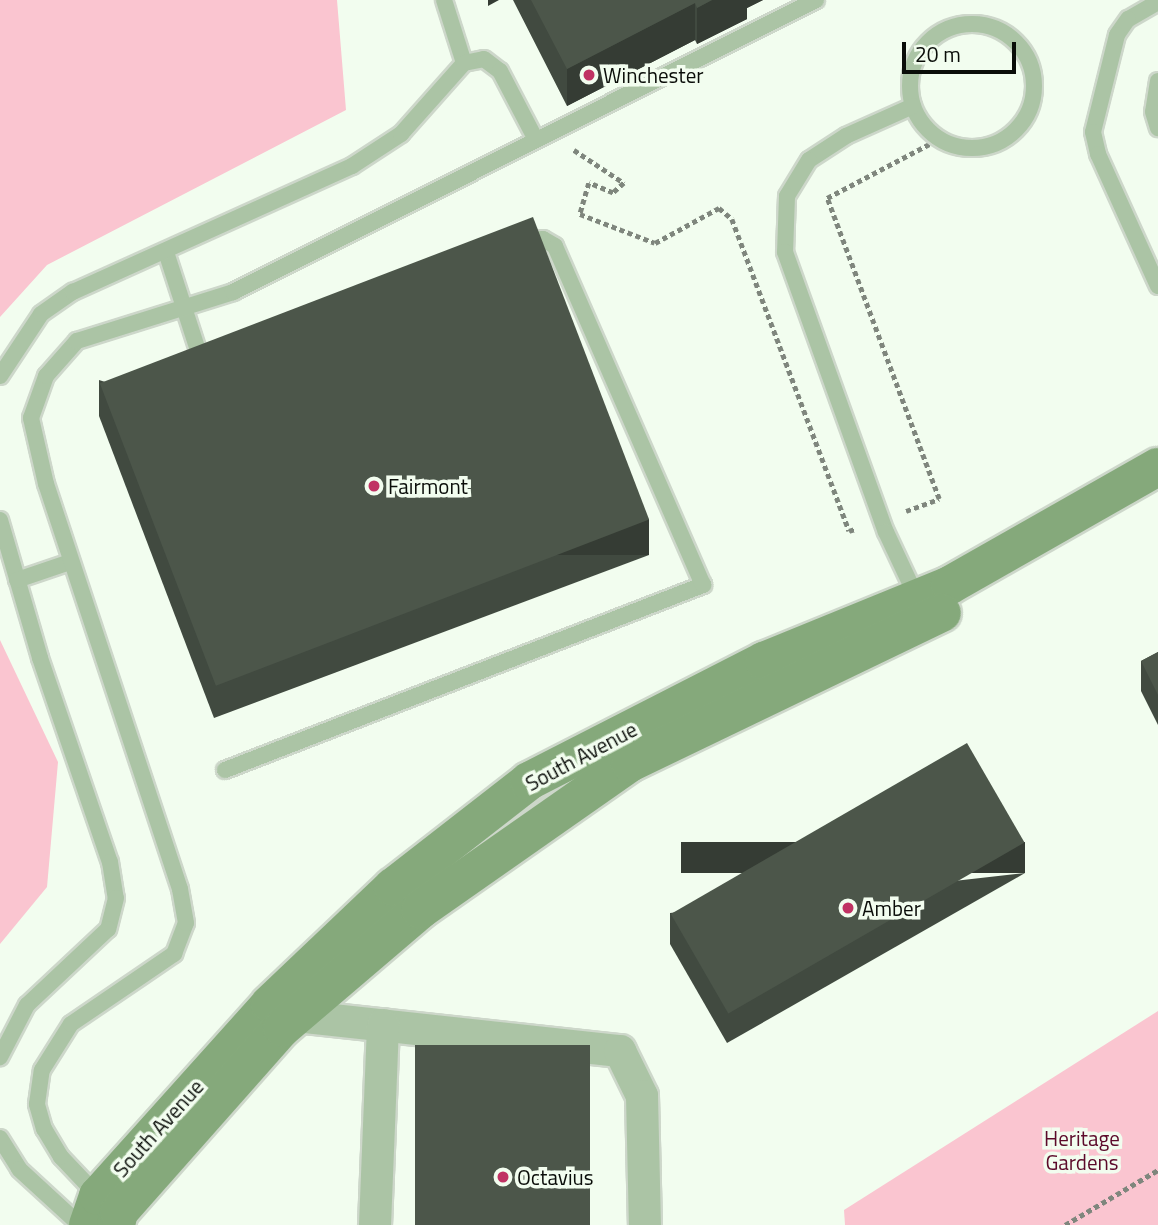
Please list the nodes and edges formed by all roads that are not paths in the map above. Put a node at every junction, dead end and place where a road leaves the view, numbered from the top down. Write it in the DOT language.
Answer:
graph roads {
  1 [pos="444,0"];
  2 [pos="816,0"];
  3 [pos="1158,2"];
  4 [pos="464,63"];
  5 [pos="1158,82"];
  6 [pos="913,106"];
  7 [pos="1158,128"];
  8 [pos="535,138"];
  9 [pos="500,251"];
  10 [pos="166,252"];
  11 [pos="1158,286"];
  12 [pos="184,306"];
  13 [pos="215,361"];
  14 [pos="0,376"];
  15 [pos="1158,467"];
  16 [pos="1158,493"];
  17 [pos="0,520"];
  18 [pos="70,562"];
  19 [pos="17,580"];
  20 [pos="918,601"];
  21 [pos="225,771"];
  22 [pos="296,1016"];
  23 [pos="383,1025"];
  24 [pos="0,1057"];
  25 [pos="0,1138"];
  26 [pos="100,1217"];
  27 [pos="375,1225"];
  28 [pos="645,1225"];
  1 -- 4 [label="lane"];
  2 -- 8 [label="lane"];
  3 -- 11 [label="lane"];
  4 -- 8 [label="lane"];
  4 -- 10 [label="lane"];
  5 -- 7 [label="lane"];
  6 -- 6 [label="lane"];
  6 -- 20 [label="lane"];
  8 -- 12 [label="lane"];
  9 -- 21 [label="lane"];
  10 -- 12 [label="lane"];
  10 -- 14 [label="lane"];
  12 -- 13 [label="lane"];
  12 -- 18 [label="lane"];
  15 -- 20 [label="street, South Avenue"];
  16 -- 22 [label="street"];
  17 -- 19 [label="lane"];
  18 -- 19 [label="lane"];
  18 -- 26 [label="lane"];
  19 -- 24 [label="lane"];
  20 -- 26 [label="street, South Avenue"];
  22 -- 23 [label="street"];
  22 -- 26 [label="street"];
  23 -- 27 [label="street"];
  23 -- 28 [label="street"];
  25 -- 26 [label="lane"];
}
